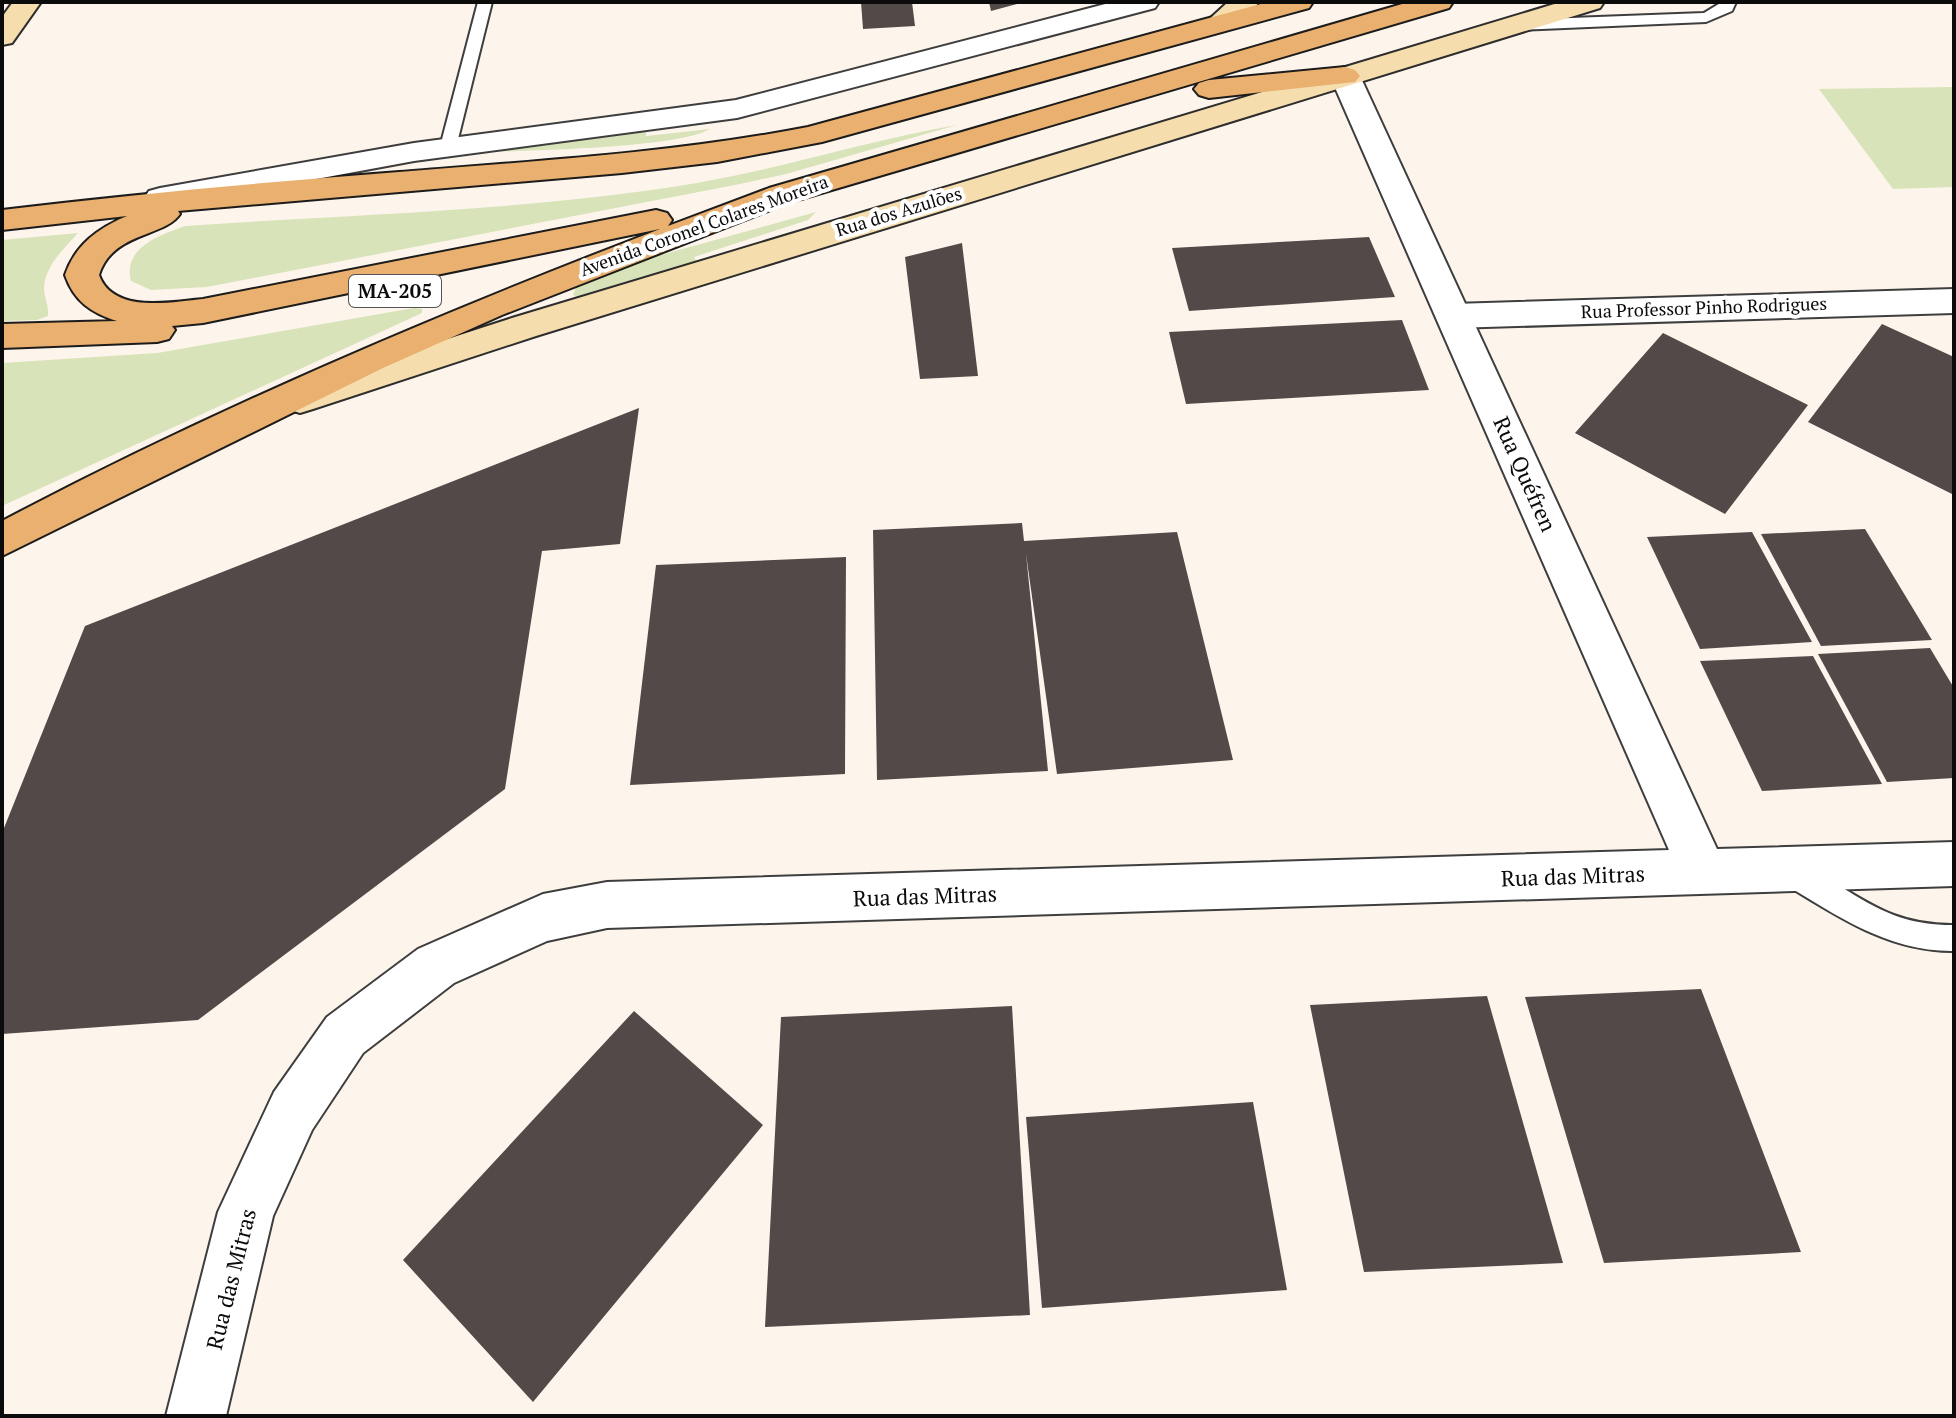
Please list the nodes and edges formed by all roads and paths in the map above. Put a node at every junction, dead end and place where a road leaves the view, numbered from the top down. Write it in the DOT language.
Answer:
graph roads {
  1 [pos="27,2"];
  2 [pos="485,2"];
  3 [pos="1145,2"];
  4 [pos="1245,2"];
  5 [pos="1299,2"];
  6 [pos="1439,2"];
  7 [pos="1590,2"];
  8 [pos="1729,2"];
  9 [pos="1217,25"];
  10 [pos="1513,25"];
  11 [pos="2,37"];
  12 [pos="1345,76"];
  13 [pos="1100,100"];
  14 [pos="448,147"];
  15 [pos="609,166"];
  16 [pos="780,195"];
  17 [pos="107,207"];
  18 [pos="2,220"];
  19 [pos="1954,301"];
  20 [pos="1453,316"];
  21 [pos="2,336"];
  22 [pos="213,433"];
  23 [pos="2,540"];
  24 [pos="1954,864"];
  25 [pos="1783,870"];
  26 [pos="1703,872"];
  27 [pos="1954,938"];
  28 [pos="196,1416"];
  1 -- 11 [label="main road"];
  2 -- 14 [label="lane"];
  3 -- 14 [label="street"];
  4 -- 9 [label="main road"];
  5 -- 9 [label="main road"];
  6 -- 13 [label="main road, Avenida Coronel Colares Moreira"];
  7 -- 10 [label="main road, Rua dos Azulões"];
  8 -- 10 [label="lane"];
  9 -- 15 [label="main road"];
  10 -- 12 [label="main road, Rua dos Azulões"];
  12 -- 13 [label="main road"];
  12 -- 20 [label="street, Rua Quéfren"];
  12 -- 22 [label="main road, Rua dos Azulões"];
  13 -- 16 [label="main road, Avenida Coronel Colares Moreira"];
  14 -- 17 [label="street"];
  15 -- 16 [label="main road"];
  15 -- 17 [label="main road"];
  16 -- 21 [label="main road, MA-205"];
  16 -- 22 [label="main road, Avenida Coronel Colares Moreira"];
  17 -- 18 [label="main road"];
  19 -- 20 [label="street, Rua Professor Pinho Rodrigues"];
  20 -- 26 [label="street, Rua Quéfren"];
  22 -- 23 [label="main road, Avenida Coronel Colares Moreira"];
  24 -- 25 [label="street, Rua das Mitras"];
  25 -- 26 [label="street, Rua das Mitras"];
  25 -- 27 [label="lane"];
  26 -- 28 [label="street, Rua das Mitras"];
}
